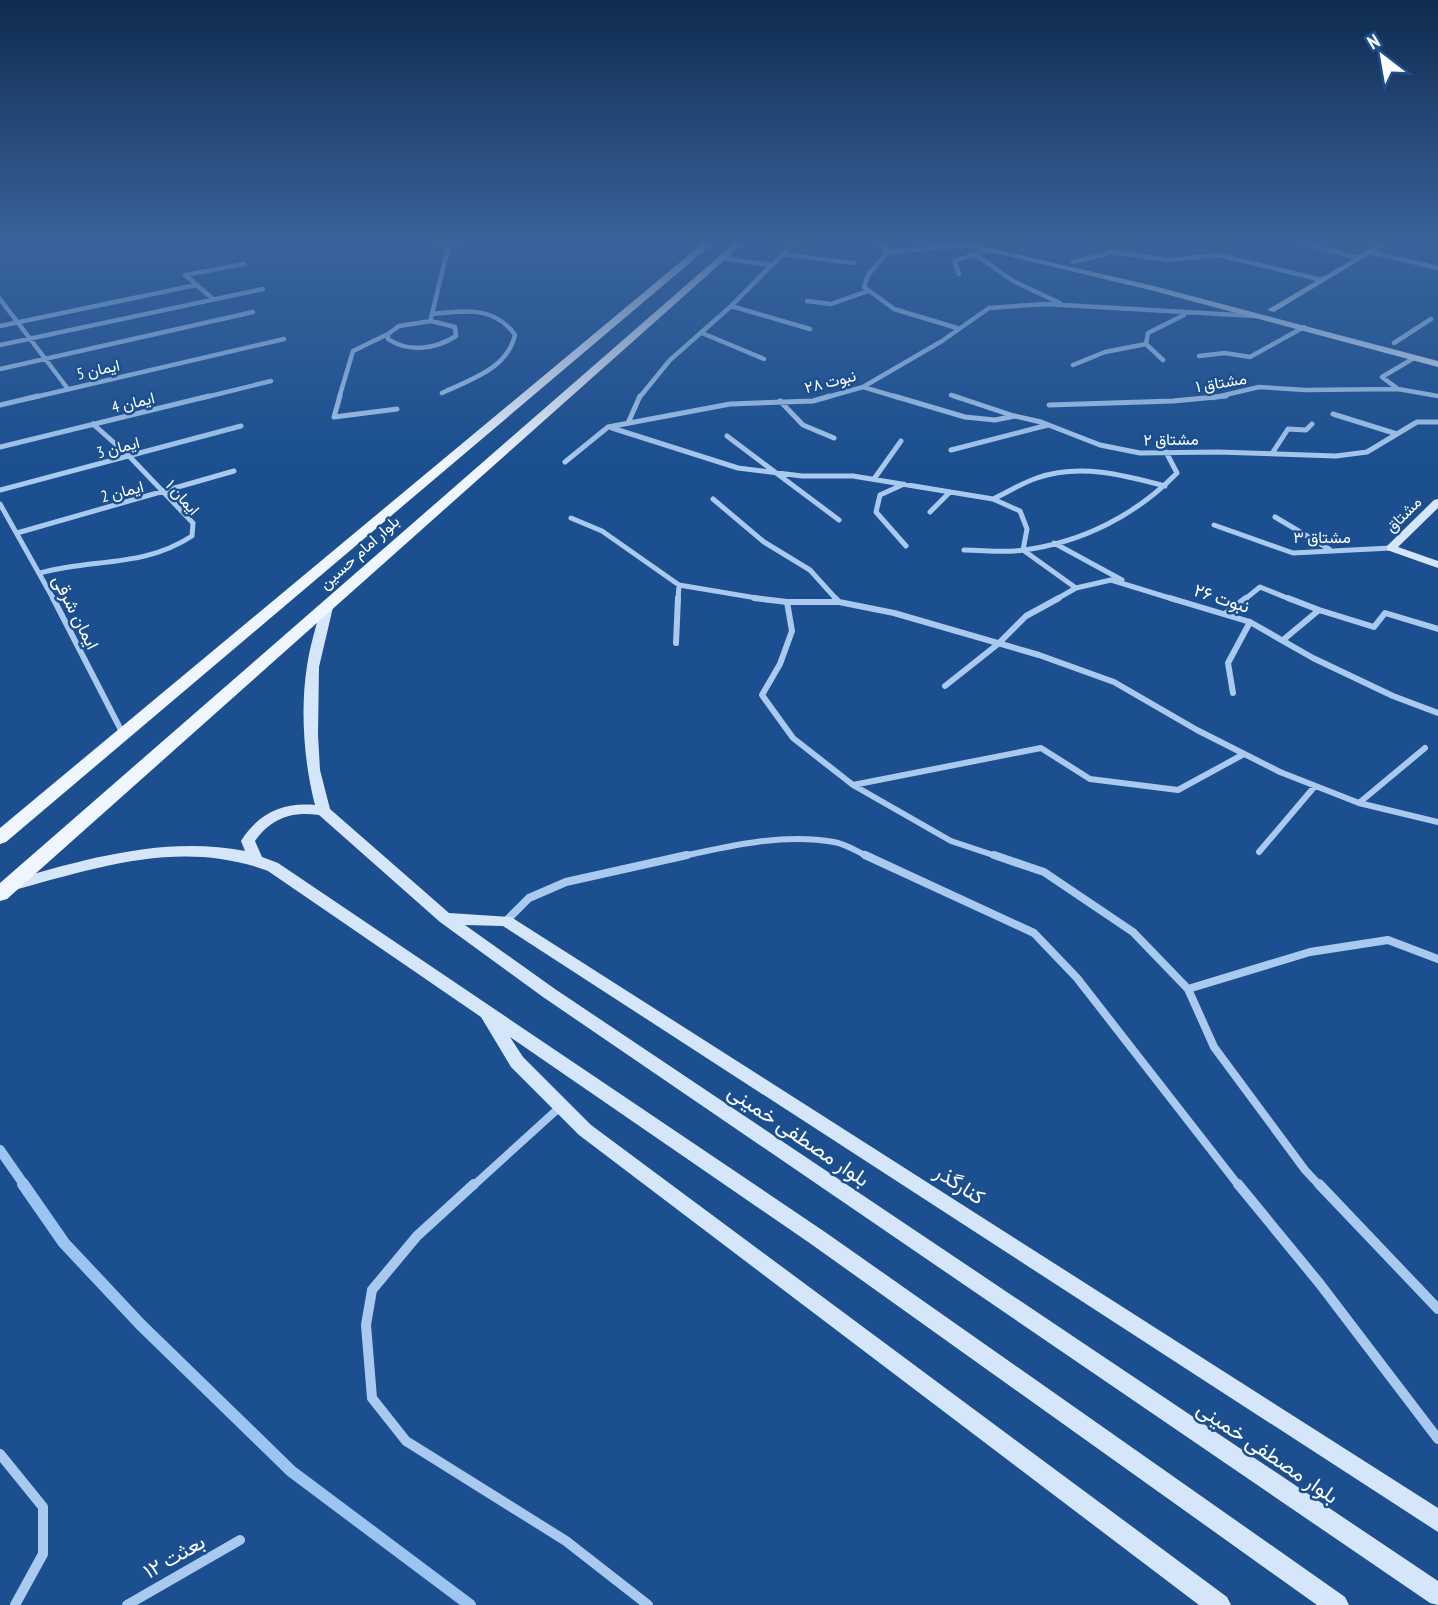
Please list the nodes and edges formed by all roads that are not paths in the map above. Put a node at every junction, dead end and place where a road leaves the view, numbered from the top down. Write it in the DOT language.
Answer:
graph roads {
  1 [pos="12,314"];
  2 [pos="58,314"];
  3 [pos="143,314"];
  4 [pos="245,314"];
  5 [pos="432,314"];
  6 [pos="489,314"];
  7 [pos="625,314"];
  8 [pos="658,314"];
  9 [pos="723,314"];
  10 [pos="758,314"];
  11 [pos="912,314"];
  12 [pos="980,314"];
  13 [pos="1186,314"];
  14 [pos="1210,314"];
  15 [pos="1252,314"];
  16 [pos="1285,314"];
  17 [pos="1261,316"];
  18 [pos="1431,319"];
  19 [pos="431,321"];
  20 [pos="19,322"];
  21 [pos="0,326"];
  22 [pos="1304,327"];
  23 [pos="957,328"];
  24 [pos="810,329"];
  25 [pos="702,333"];
  26 [pos="388,334"];
  27 [pos="31,338"];
  28 [pos="284,339"];
  29 [pos="1394,343"];
  30 [pos="1146,344"];
  31 [pos="0,345"];
  32 [pos="1438,355"];
  33 [pos="1199,356"];
  34 [pos="1415,358"];
  35 [pos="47,359"];
  36 [pos="764,359"];
  37 [pos="1163,360"];
  38 [pos="1073,365"];
  39 [pos="1438,365"];
  40 [pos="0,369"];
  41 [pos="271,381"];
  42 [pos="863,387"];
  43 [pos="68,389"];
  44 [pos="1398,389"];
  45 [pos="442,393"];
  46 [pos="951,395"];
  47 [pos="1438,396"];
  48 [pos="780,401"];
  49 [pos="0,405"];
  50 [pos="1049,405"];
  51 [pos="397,409"];
  52 [pos="1333,414"];
  53 [pos="1015,416"];
  54 [pos="1438,422"];
  55 [pos="628,423"];
  56 [pos="93,424"];
  57 [pos="1312,424"];
  58 [pos="1048,425"];
  59 [pos="241,426"];
  60 [pos="608,427"];
  61 [pos="1397,434"];
  62 [pos="727,436"];
  63 [pos="834,438"];
  64 [pos="901,441"];
  65 [pos="0,447"];
  66 [pos="951,450"];
  67 [pos="1166,452"];
  68 [pos="1273,452"];
  69 [pos="129,456"];
  70 [pos="565,462"];
  71 [pos="234,471"];
  72 [pos="778,473"];
  73 [pos="874,479"];
  74 [pos="905,484"];
  75 [pos="1165,486"];
  76 [pos="0,490"];
  77 [pos="163,492"];
  78 [pos="950,492"];
  79 [pos="713,499"];
  80 [pos="993,499"];
  81 [pos="1438,502"];
  82 [pos="0,504"];
  83 [pos="930,512"];
  84 [pos="1275,517"];
  85 [pos="571,518"];
  86 [pos="839,520"];
  87 [pos="1214,525"];
  88 [pos="16,533"];
  89 [pos="1054,543"];
  90 [pos="906,546"];
  91 [pos="1391,548"];
  92 [pos="964,550"];
  93 [pos="1023,550"];
  94 [pos="1330,550"];
  95 [pos="1438,565"];
  96 [pos="40,573"];
  97 [pos="679,584"];
  98 [pos="1131,586"];
  99 [pos="1076,588"];
  100 [pos="787,601"];
  101 [pos="839,602"];
  102 [pos="328,603"];
  103 [pos="1320,610"];
  104 [pos="1225,614"];
  105 [pos="1250,622"];
  106 [pos="1438,629"];
  107 [pos="1283,640"];
  108 [pos="676,643"];
  109 [pos="998,645"];
  110 [pos="945,686"];
  111 [pos="1233,693"];
  112 [pos="1438,713"];
  113 [pos="123,735"];
  114 [pos="1425,748"];
  115 [pos="1244,754"];
  116 [pos="853,785"];
  117 [pos="1315,786"];
  118 [pos="1359,803"];
  119 [pos="323,811"];
  120 [pos="1438,821"];
  121 [pos="0,838"];
  122 [pos="1259,852"];
  123 [pos="256,858"];
  124 [pos="4,890"];
  125 [pos="445,918"];
  126 [pos="506,920"];
  127 [pos="1438,959"];
  128 [pos="1188,989"];
  129 [pos="485,1011"];
  130 [pos="561,1106"];
  131 [pos="1438,1309"];
  132 [pos="1438,1439"];
  133 [pos="0,1454"];
  134 [pos="1438,1521"];
  135 [pos="240,1540"];
  136 [pos="1438,1595"];
  137 [pos="15,1605"];
  138 [pos="127,1605"];
  139 [pos="648,1605"];
  140 [pos="1219,1605"];
  141 [pos="1337,1605"];
  1 -- 20 [label="street"];
  2 -- 20 [label="street"];
  3 -- 27 [label="street"];
  4 -- 35 [label="street"];
  5 -- 19 [label="street"];
  6 -- 45 [label="street"];
  7 -- 113 [label="main road, بلوار امام حسین"];
  8 -- 102 [label="main road, بلوار امام حسین"];
  9 -- 25 [label="street"];
  10 -- 24 [label="street"];
  11 -- 23 [label="street"];
  12 -- 23 [label="street, نبوت ۲۸"];
  13 -- 30 [label="street"];
  14 -- 17 [label="street, نبوت ۲۸"];
  15 -- 17 [label="main road"];
  16 -- 29 [label="main road"];
  17 -- 22 [label="main road"];
  18 -- 29 [label="street"];
  19 -- 26 [label="street"];
  19 -- 26 [label="street"];
  20 -- 21 [label="street"];
  20 -- 27 [label="street"];
  22 -- 33 [label="street"];
  22 -- 34 [label="main road"];
  23 -- 42 [label="street, نبوت ۲۸"];
  25 -- 36 [label="street"];
  25 -- 55 [label="street"];
  26 -- 51 [label="street"];
  27 -- 31 [label="street"];
  27 -- 35 [label="street"];
  28 -- 43 [label="street, ایمان 5"];
  29 -- 32 [label="main road"];
  30 -- 37 [label="street"];
  30 -- 38 [label="street"];
  34 -- 39 [label="main road"];
  34 -- 44 [label="street"];
  35 -- 40 [label="street"];
  35 -- 43 [label="street"];
  41 -- 56 [label="street, ایمان 4"];
  42 -- 48 [label="street, نبوت ۲۸"];
  42 -- 53 [label="street, مشتاق ۲"];
  43 -- 49 [label="street, ایمان 5"];
  44 -- 47 [label="street, مشتاق ۱"];
  44 -- 50 [label="street, مشتاق ۱"];
  46 -- 53 [label="street"];
  48 -- 55 [label="street, نبوت ۲۸"];
  48 -- 63 [label="street"];
  52 -- 61 [label="street"];
  53 -- 58 [label="street, مشتاق ۲"];
  54 -- 61 [label="street, مشتاق ۲"];
  55 -- 60 [label="street, نبوت ۲۸"];
  56 -- 65 [label="street, ایمان 4"];
  56 -- 69 [label="street, ایمان ۱"];
  57 -- 68 [label="street"];
  58 -- 66 [label="street"];
  58 -- 67 [label="street, مشتاق ۲"];
  59 -- 69 [label="street, ایمان 3"];
  60 -- 70 [label="street, نبوت ۲۸"];
  60 -- 72 [label="street"];
  61 -- 68 [label="street, مشتاق ۲"];
  62 -- 72 [label="street"];
  64 -- 73 [label="street"];
  67 -- 68 [label="street, مشتاق ۲"];
  67 -- 75 [label="street"];
  69 -- 76 [label="street, ایمان 3"];
  69 -- 77 [label="street, ایمان ۱"];
  71 -- 77 [label="street, ایمان 2"];
  72 -- 73 [label="street"];
  72 -- 86 [label="street"];
  73 -- 74 [label="street"];
  74 -- 78 [label="street"];
  74 -- 90 [label="street"];
  75 -- 80 [label="street"];
  75 -- 89 [label="street"];
  77 -- 88 [label="street, ایمان 2"];
  77 -- 96 [label="street, ایمان ۱"];
  78 -- 80 [label="street"];
  78 -- 83 [label="street"];
  79 -- 101 [label="street"];
  80 -- 93 [label="street"];
  81 -- 91 [label="main road, مشتاق"];
  82 -- 88 [label="street, ایمان شرقی"];
  84 -- 94 [label="street"];
  85 -- 97 [label="street"];
  87 -- 94 [label="street, مشتاق ۳"];
  88 -- 96 [label="street, ایمان شرقی"];
  89 -- 93 [label="street"];
  89 -- 98 [label="street"];
  91 -- 94 [label="street, مشتاق ۳"];
  91 -- 95 [label="main road"];
  92 -- 93 [label="street"];
  93 -- 99 [label="street"];
  96 -- 113 [label="street, ایمان شرقی"];
  97 -- 100 [label="street"];
  97 -- 108 [label="street"];
  98 -- 99 [label="street, نبوت ۲۶"];
  98 -- 104 [label="street, نبوت ۲۶"];
  99 -- 109 [label="street, نبوت ۲۶"];
  100 -- 101 [label="street"];
  100 -- 116 [label="street"];
  101 -- 109 [label="street"];
  102 -- 119 [label="main road"];
  102 -- 124 [label="main road, بلوار امام حسین"];
  103 -- 104 [label="street"];
  103 -- 106 [label="street"];
  103 -- 107 [label="street"];
  104 -- 105 [label="street, نبوت ۲۶"];
  105 -- 107 [label="street, نبوت ۲۶"];
  105 -- 111 [label="street"];
  107 -- 112 [label="street, نبوت ۲۶"];
  109 -- 110 [label="street, نبوت ۲۶"];
  109 -- 115 [label="street"];
  113 -- 121 [label="main road, بلوار امام حسین"];
  114 -- 118 [label="street"];
  115 -- 116 [label="street"];
  115 -- 117 [label="street"];
  116 -- 128 [label="street"];
  117 -- 118 [label="street"];
  117 -- 122 [label="street"];
  118 -- 120 [label="street"];
  119 -- 123 [label="main road"];
  119 -- 125 [label="main road, بلوار مصطفی خمینی"];
  123 -- 124 [label="main road"];
  123 -- 129 [label="main road"];
  125 -- 126 [label="main road"];
  125 -- 136 [label="main road, بلوار مصطفی خمینی"];
  126 -- 132 [label="street"];
  126 -- 134 [label="main road, کنارگذر"];
  127 -- 128 [label="street"];
  128 -- 131 [label="street"];
  129 -- 130 [label="main road"];
  129 -- 141 [label="main road"];
  130 -- 139 [label="street"];
  130 -- 140 [label="main road"];
  133 -- 137 [label="street"];
  135 -- 138 [label="street, بعثت ۱۲"];
}
